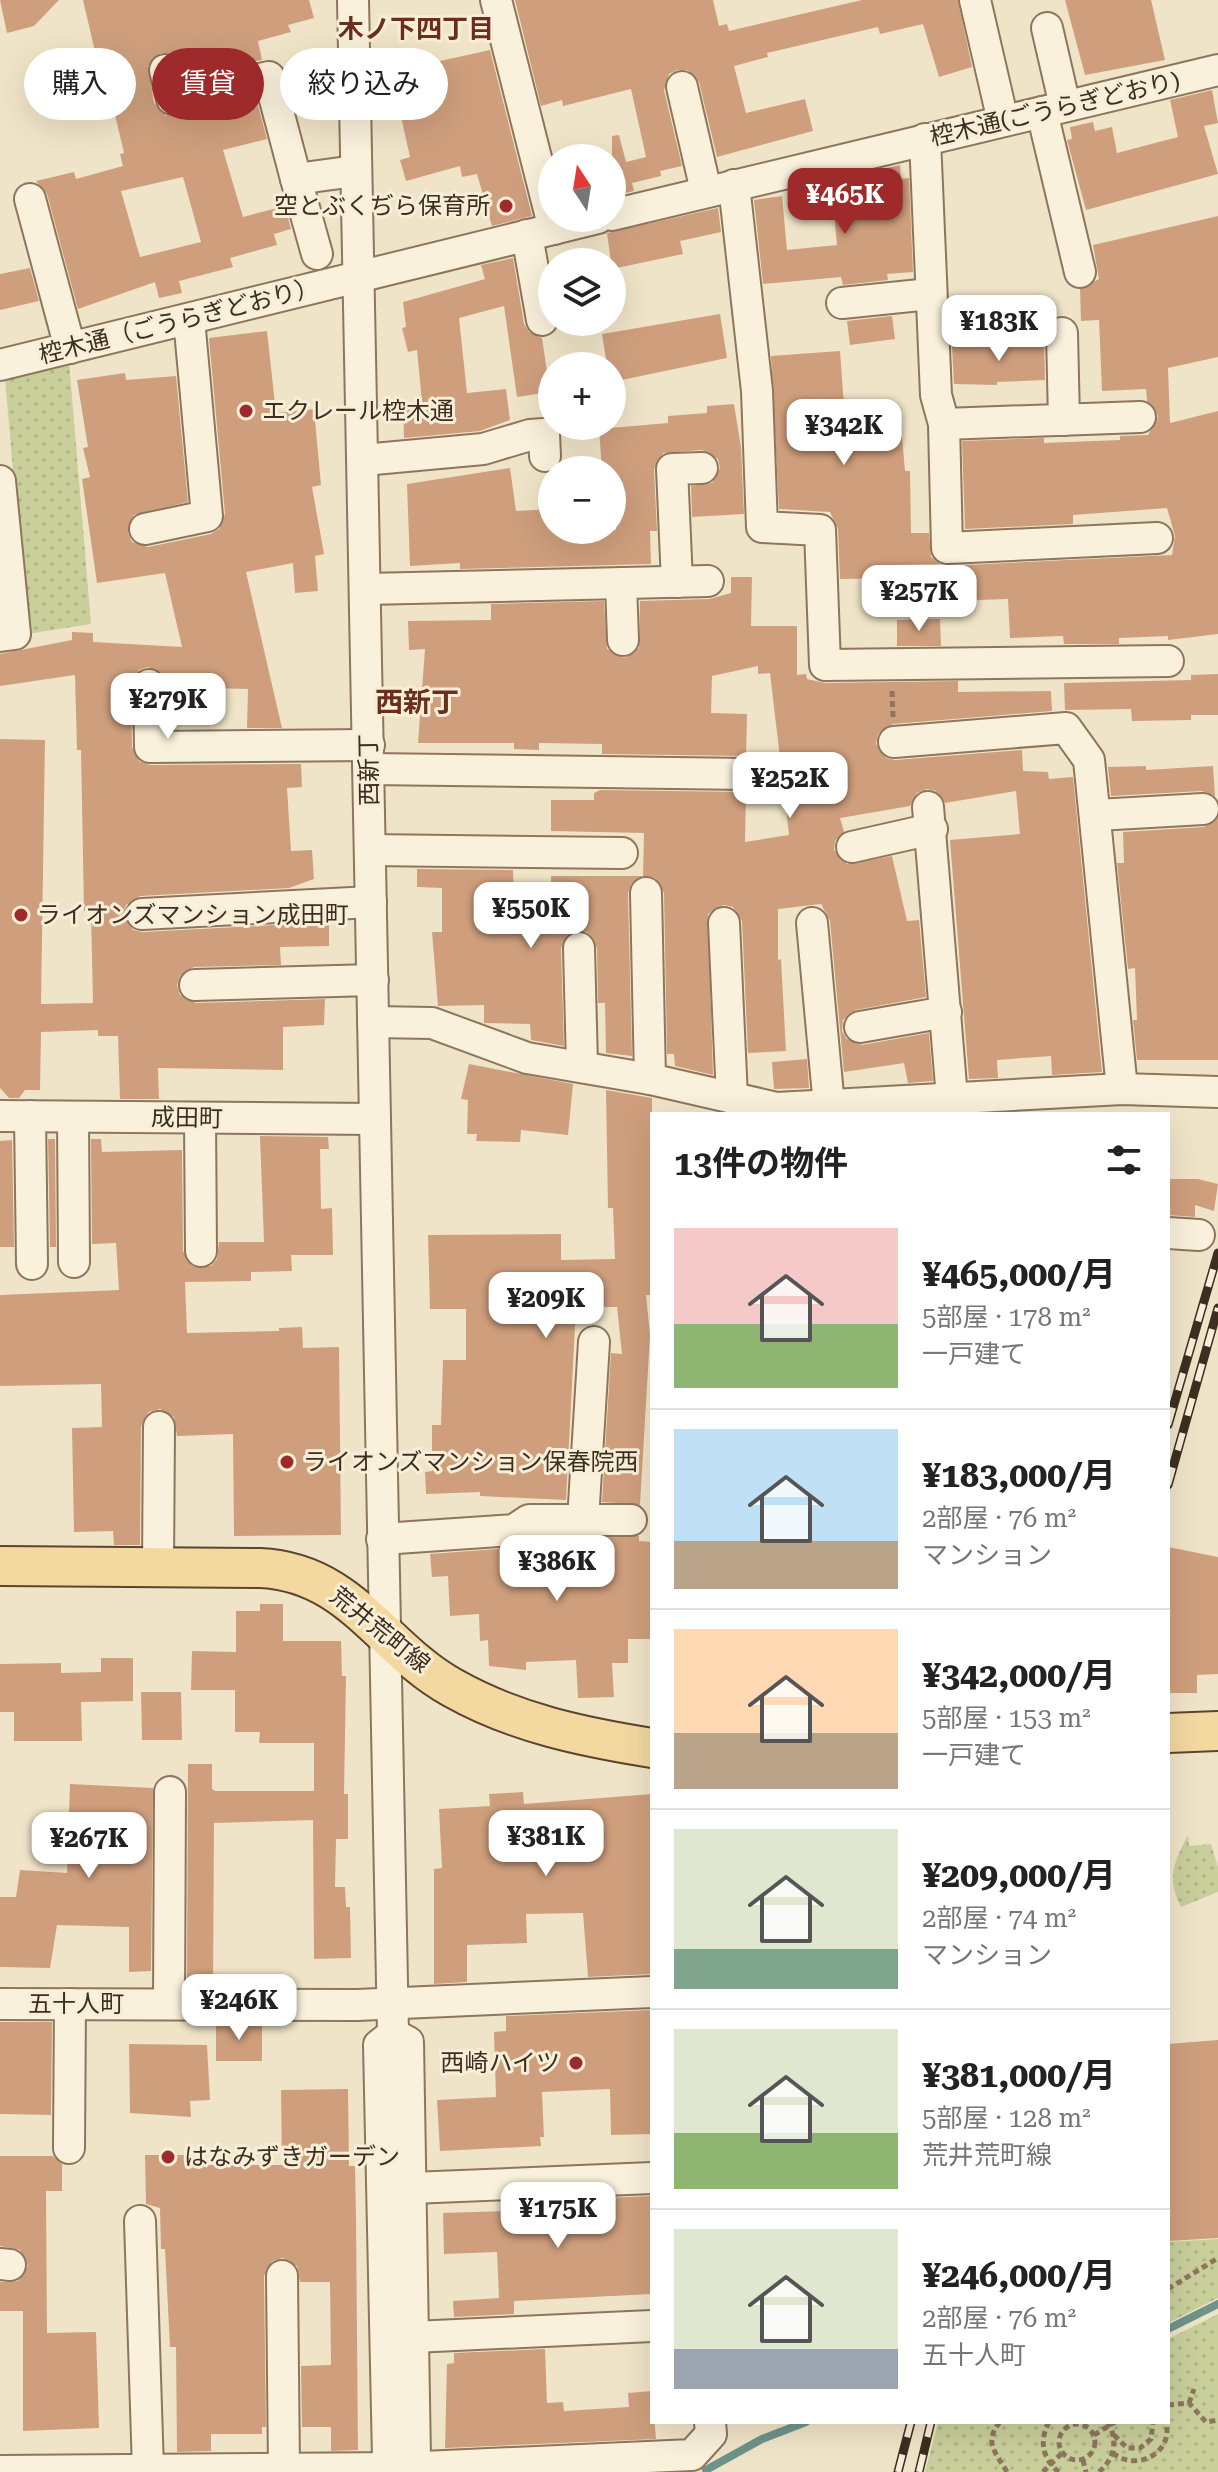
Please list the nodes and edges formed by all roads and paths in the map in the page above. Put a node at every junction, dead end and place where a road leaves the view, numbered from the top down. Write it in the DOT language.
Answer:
graph roads {
  1 [pos="353,0"];
  2 [pos="496,0"];
  3 [pos="975,0"];
  4 [pos="1047,28"];
  5 [pos="264,67"];
  6 [pos="1218,70"];
  7 [pos="682,87"];
  8 [pos="1053,109"];
  9 [pos="1003,121"];
  10 [pos="925,139"];
  11 [pos="355,171"];
  12 [pos="296,179"];
  13 [pos="720,188"];
  14 [pos="30,199"];
  15 [pos="626,212"];
  16 [pos="538,217"];
  17 [pos="541,232"];
  18 [pos="541,248"];
  19 [pos="317,254"];
  20 [pos="1080,272"];
  21 [pos="358,277"];
  22 [pos="930,294"];
  23 [pos="842,303"];
  24 [pos="189,319"];
  25 [pos="1062,333"];
  26 [pos="70,348"];
  27 [pos="0,365"];
  28 [pos="1140,417"];
  29 [pos="1064,420"];
  30 [pos="944,424"];
  31 [pos="545,456"];
  32 [pos="363,460"];
  33 [pos="702,468"];
  34 [pos="0,481"];
  35 [pos="145,529"];
  36 [pos="1157,538"];
  37 [pos="708,581"];
  38 [pos="677,582"];
  39 [pos="621,583"];
  40 [pos="366,589"];
  41 [pos="0,636"];
  42 [pos="623,640"];
  43 [pos="1168,661"];
  44 [pos="891,666"];
  45 [pos="149,685"];
  46 [pos="894,742"];
  47 [pos="369,757"];
  48 [pos="747,774"];
  49 [pos="1203,809"];
  50 [pos="1097,815"];
  51 [pos="852,847"];
  52 [pos="370,850"];
  53 [pos="622,853"];
  54 [pos="646,893"];
  55 [pos="371,902"];
  56 [pos="142,914"];
  57 [pos="724,923"];
  58 [pos="812,923"];
  59 [pos="579,948"];
  60 [pos="373,980"];
  61 [pos="195,985"];
  62 [pos="946,1012"];
  63 [pos="373,1022"];
  64 [pos="860,1027"];
  65 [pos="582,1065"];
  66 [pos="650,1079"];
  67 [pos="1218,1092"];
  68 [pos="732,1098"];
  69 [pos="952,1098"];
  70 [pos="1137,1098"];
  71 [pos="691,1102"];
  72 [pos="829,1106"];
  73 [pos="798,1110"];
  74 [pos="0,1116"];
  75 [pos="30,1116"];
  76 [pos="73,1117"];
  77 [pos="200,1119"];
  78 [pos="375,1119"];
  79 [pos="1170,1233"];
  80 [pos="1199,1235"];
  81 [pos="201,1251"];
  82 [pos="74,1262"];
  83 [pos="32,1264"];
  84 [pos="594,1342"];
  85 [pos="159,1427"];
  86 [pos="583,1520"];
  87 [pos="631,1520"];
  88 [pos="382,1539"];
  89 [pos="0,1566"];
  90 [pos="158,1567"];
  91 [pos="387,1635"];
  92 [pos="1218,1731"];
  93 [pos="1170,1733"];
  94 [pos="650,1748"];
  95 [pos="170,1792"];
  96 [pos="650,1992"];
  97 [pos="391,2003"];
  98 [pos="0,2004"];
  99 [pos="70,2004"];
  100 [pos="169,2004"];
  101 [pos="393,2034"];
  102 [pos="69,2148"];
  103 [pos="650,2178"];
  104 [pos="411,2188"];
  105 [pos="140,2221"];
  106 [pos="1218,2258"];
  107 [pos="282,2276"];
  108 [pos="1170,2288"];
  109 [pos="650,2326"];
  110 [pos="413,2337"];
  111 [pos="1194,2389"];
  112 [pos="1189,2403"];
  113 [pos="1170,2405"];
  114 [pos="1218,2420"];
  115 [pos="710,2424"];
  116 [pos="998,2424"];
  117 [pos="1048,2424"];
  118 [pos="1110,2424"];
  119 [pos="1111,2424"];
  120 [pos="1153,2424"];
  121 [pos="1166,2424"];
  122 [pos="1094,2435"];
  123 [pos="1114,2435"];
  124 [pos="1062,2453"];
  125 [pos="1113,2453"];
  126 [pos="1083,2460"];
  127 [pos="1049,2463"];
  128 [pos="284,2468"];
  129 [pos="1141,2468"];
  130 [pos="148,2470"];
  131 [pos="401,2470"];
  132 [pos="18,2471"];
  133 [pos="1007,2472"];
  134 [pos="1043,2472"];
  135 [pos="1059,2472"];
  136 [pos="1086,2472"];
  137 [pos="1099,2472"];
  1 -- 11 [label="street, 西新丁"];
  2 -- 16 [label="street"];
  3 -- 9 [label="street"];
  4 -- 8 [label="street"];
  5 -- 12 [label="street"];
  6 -- 8 [label="street, 椌木通(ごうらぎどおり)"];
  7 -- 13 [label="street"];
  8 -- 9 [label="street, 椌木通(ごうらぎどおり)"];
  8 -- 20 [label="street"];
  9 -- 10 [label="street, 椌木通(ごうらぎどおり)"];
  10 -- 13 [label="street, 椌木通(ごうらぎどおり)"];
  10 -- 22 [label="street"];
  11 -- 12 [label="street"];
  11 -- 21 [label="street, 西新丁"];
  12 -- 19 [label="street"];
  13 -- 15 [label="street, 椌木通(ごうらぎどおり)"];
  13 -- 44 [label="street"];
  14 -- 26 [label="street"];
  17 -- 18 [label="street"];
  17 -- 21 [label="street"];
  21 -- 24 [label="street, 椌木通（ごうらぎどおり）"];
  21 -- 32 [label="street, 西新丁"];
  22 -- 23 [label="street"];
  22 -- 30 [label="street"];
  24 -- 26 [label="street, 椌木通（ごうらぎどおり）"];
  24 -- 35 [label="street"];
  25 -- 29 [label="street"];
  26 -- 27 [label="street, 椌木通（ごうらぎどおり）"];
  28 -- 29 [label="street"];
  29 -- 30 [label="street"];
  30 -- 36 [label="street"];
  31 -- 32 [label="street"];
  32 -- 40 [label="street, 西新丁"];
  33 -- 38 [label="street"];
  34 -- 41 [label="street"];
  37 -- 38 [label="street"];
  38 -- 39 [label="street"];
  39 -- 40 [label="street"];
  39 -- 42 [label="street"];
  40 -- 47 [label="street, 西新丁"];
  43 -- 44 [label="street"];
  44 -- 46 [label="path"];
  45 -- 47 [label="street"];
  46 -- 50 [label="street"];
  47 -- 48 [label="street"];
  47 -- 52 [label="street, 西新丁"];
  49 -- 50 [label="street"];
  50 -- 70 [label="street"];
  51 -- 62 [label="street"];
  52 -- 53 [label="street"];
  52 -- 55 [label="street, 西新丁"];
  54 -- 66 [label="street"];
  55 -- 56 [label="street"];
  55 -- 60 [label="street, 西新丁"];
  57 -- 68 [label="street"];
  58 -- 72 [label="street"];
  59 -- 65 [label="street"];
  60 -- 61 [label="street"];
  60 -- 63 [label="street, 西新丁"];
  62 -- 64 [label="street"];
  62 -- 69 [label="street"];
  63 -- 65 [label="street"];
  63 -- 78 [label="street, 西新丁"];
  65 -- 66 [label="street"];
  66 -- 71 [label="street"];
  67 -- 70 [label="street"];
  68 -- 71 [label="street"];
  68 -- 73 [label="street"];
  69 -- 70 [label="street"];
  69 -- 72 [label="street"];
  72 -- 73 [label="street"];
  74 -- 75 [label="street, 成田町"];
  75 -- 76 [label="street, 成田町"];
  75 -- 83 [label="street"];
  76 -- 77 [label="street, 成田町"];
  76 -- 82 [label="street"];
  77 -- 78 [label="street, 成田町"];
  77 -- 81 [label="street"];
  78 -- 88 [label="street, 西新丁"];
  79 -- 80 [label="street"];
  84 -- 86 [label="street"];
  85 -- 90 [label="street"];
  86 -- 87 [label="street"];
  86 -- 88 [label="street"];
  88 -- 91 [label="street, 西新丁"];
  89 -- 90 [label="main road, 荒井荒町線"];
  90 -- 91 [label="main road, 荒井荒町線"];
  91 -- 94 [label="main road, 荒井荒町線"];
  91 -- 97 [label="street, 西新丁"];
  92 -- 93 [label="main road"];
  95 -- 100 [label="street"];
  96 -- 97 [label="street, 五十人町"];
  97 -- 100 [label="street, 五十人町"];
  97 -- 101 [label="street, 西新丁"];
  98 -- 99 [label="street, 五十人町"];
  99 -- 100 [label="street, 五十人町"];
  99 -- 102 [label="street"];
  101 -- 104 [label="street"];
  101 -- 131 [label="street"];
  103 -- 104 [label="street"];
  104 -- 110 [label="street"];
  105 -- 130 [label="street"];
  106 -- 108 [label="path"];
  107 -- 128 [label="street"];
  109 -- 110 [label="street"];
  110 -- 131 [label="street"];
  111 -- 112 [label="path"];
  112 -- 113 [label="path"];
  112 -- 114 [label="path"];
  115 -- 131 [label="street"];
  116 -- 133 [label="path"];
  117 -- 127 [label="path"];
  118 -- 122 [label="path"];
  119 -- 123 [label="path"];
  120 -- 123 [label="path"];
  121 -- 129 [label="path"];
  122 -- 124 [label="path"];
  122 -- 126 [label="path"];
  123 -- 125 [label="path"];
  124 -- 126 [label="path"];
  124 -- 127 [label="path"];
  125 -- 129 [label="path"];
  125 -- 137 [label="path"];
  126 -- 136 [label="path"];
  127 -- 134 [label="path"];
  127 -- 135 [label="path"];
  128 -- 130 [label="street"];
  128 -- 131 [label="street"];
  130 -- 132 [label="street"];
}
